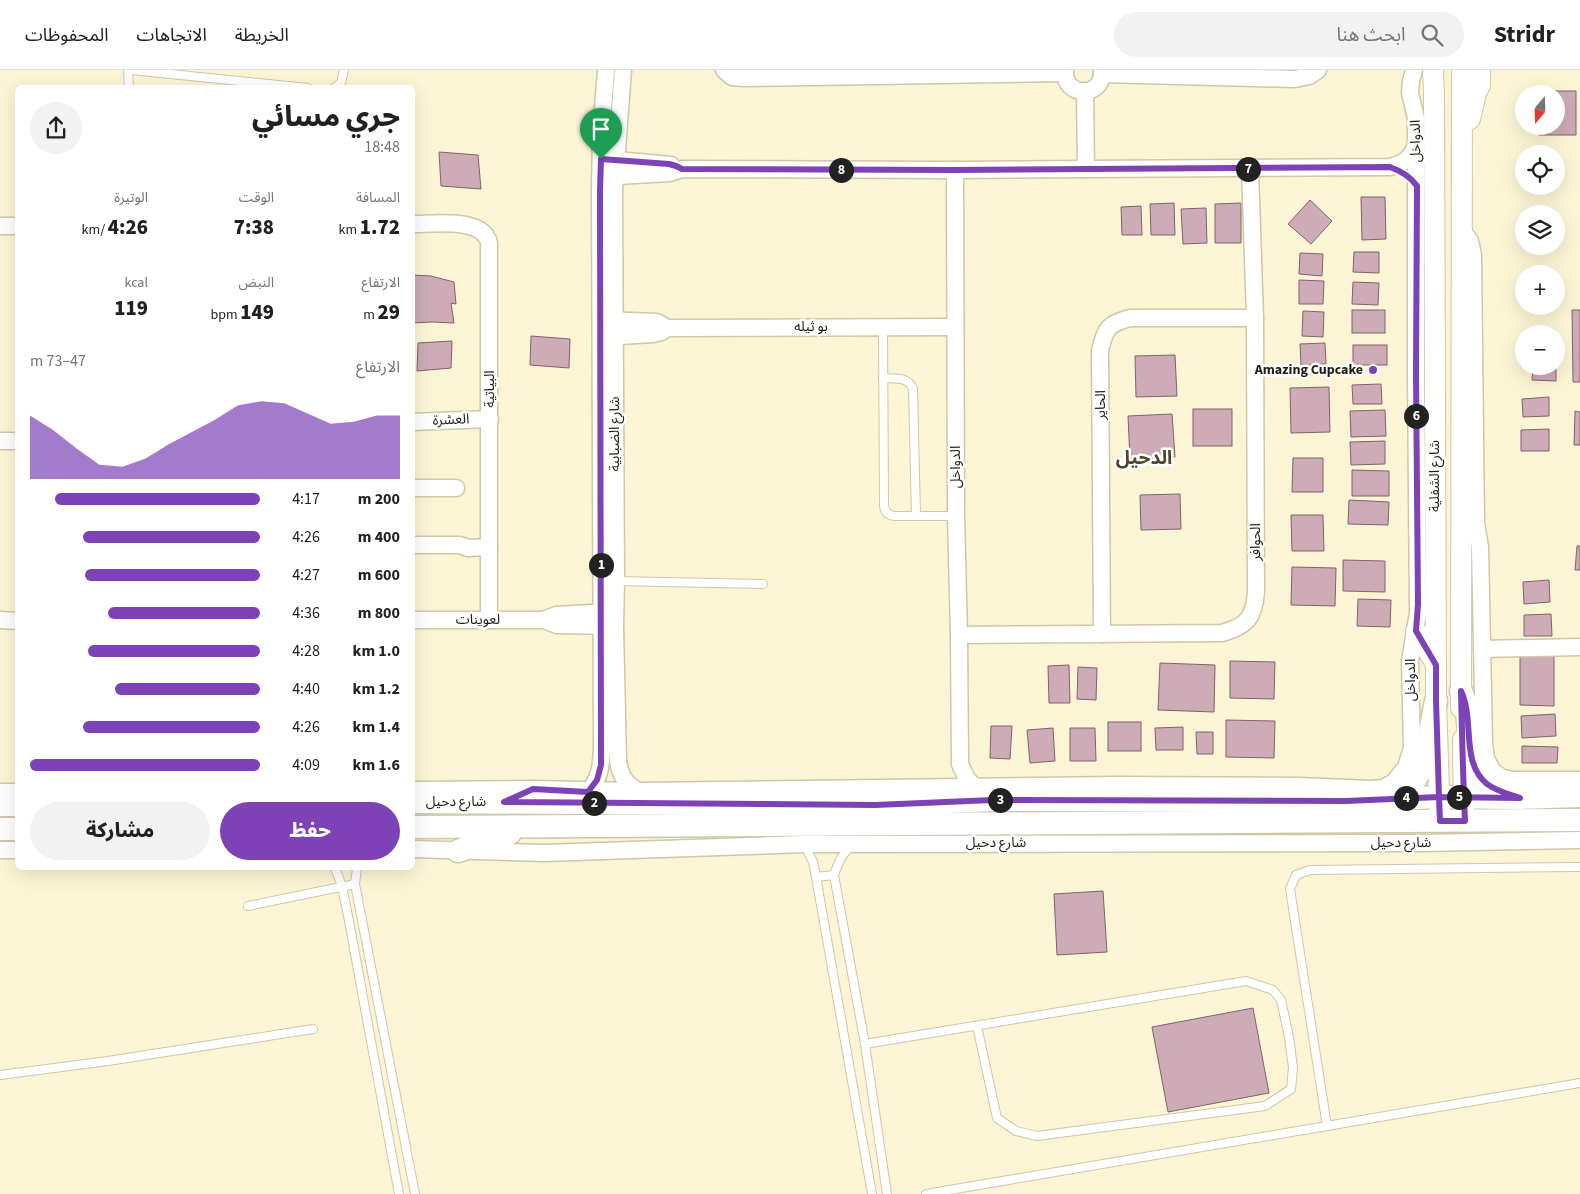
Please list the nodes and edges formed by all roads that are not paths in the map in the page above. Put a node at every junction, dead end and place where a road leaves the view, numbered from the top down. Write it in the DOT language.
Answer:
graph roads {
  1 [pos="129,70"];
  2 [pos="344,70"];
  3 [pos="606,70"];
  4 [pos="623,70"];
  5 [pos="724,70"];
  6 [pos="1318,70"];
  7 [pos="1414,70"];
  8 [pos="1433,70"];
  9 [pos="1462,70"];
  10 [pos="1065,72"];
  11 [pos="1102,72"];
  12 [pos="1480,77"];
  13 [pos="129,85"];
  14 [pos="278,85"];
  15 [pos="338,85"];
  16 [pos="1085,92"];
  17 [pos="1416,144"];
  18 [pos="1390,167"];
  19 [pos="608,168"];
  20 [pos="1250,169"];
  21 [pos="955,170"];
  22 [pos="1086,170"];
  23 [pos="1462,180"];
  24 [pos="1417,186"];
  25 [pos="415,224"];
  26 [pos="0,226"];
  27 [pos="15,226"];
  28 [pos="1462,230"];
  29 [pos="1255,318"];
  30 [pos="883,326"];
  31 [pos="956,327"];
  32 [pos="607,328"];
  33 [pos="883,378"];
  34 [pos="490,419"];
  35 [pos="415,422"];
  36 [pos="0,441"];
  37 [pos="15,441"];
  38 [pos="415,488"];
  39 [pos="456,488"];
  40 [pos="916,516"];
  41 [pos="956,516"];
  42 [pos="1476,523"];
  43 [pos="489,544"];
  44 [pos="415,545"];
  45 [pos="616,581"];
  46 [pos="764,584"];
  47 [pos="1461,598"];
  48 [pos="608,619"];
  49 [pos="0,620"];
  50 [pos="415,620"];
  51 [pos="489,620"];
  52 [pos="15,621"];
  53 [pos="1416,631"];
  54 [pos="1102,634"];
  55 [pos="959,635"];
  56 [pos="1580,647"];
  57 [pos="1482,649"];
  58 [pos="1436,665"];
  59 [pos="1461,691"];
  60 [pos="1436,700"];
  61 [pos="960,764"];
  62 [pos="1580,780"];
  63 [pos="1115,785"];
  64 [pos="1300,786"];
  65 [pos="974,787"];
  66 [pos="927,788"];
  67 [pos="533,789"];
  68 [pos="415,790"];
  69 [pos="1371,790"];
  70 [pos="0,792"];
  71 [pos="15,792"];
  72 [pos="588,792"];
  73 [pos="638,792"];
  74 [pos="1580,796"];
  75 [pos="1439,797"];
  76 [pos="1464,797"];
  77 [pos="1401,798"];
  78 [pos="1520,798"];
  79 [pos="993,800"];
  80 [pos="1216,800"];
  81 [pos="1346,801"];
  82 [pos="415,802"];
  83 [pos="504,802"];
  84 [pos="0,805"];
  85 [pos="15,805"];
  86 [pos="875,805"];
  87 [pos="1580,820"];
  88 [pos="1440,821"];
  89 [pos="1465,821"];
  90 [pos="528,827"];
  91 [pos="415,828"];
  92 [pos="0,829"];
  93 [pos="15,829"];
  94 [pos="1580,840"];
  95 [pos="854,843"];
  96 [pos="804,844"];
  97 [pos="415,849"];
  98 [pos="0,850"];
  99 [pos="15,850"];
  100 [pos="458,851"];
  101 [pos="1580,867"];
  102 [pos="336,870"];
  103 [pos="357,870"];
  104 [pos="834,875"];
  105 [pos="816,877"];
  106 [pos="355,884"];
  107 [pos="342,886"];
  108 [pos="248,906"];
  109 [pos="360,910"];
  110 [pos="347,912"];
  111 [pos="977,1026"];
  112 [pos="313,1030"];
  113 [pos="865,1044"];
  114 [pos="0,1075"];
  115 [pos="1580,1083"];
  116 [pos="1327,1126"];
  117 [pos="399,1194"];
  118 [pos="415,1194"];
  119 [pos="872,1194"];
  120 [pos="887,1194"];
  121 [pos="926,1194"];
  1 -- 13 [label="lane"];
  1 -- 14 [label="lane"];
  2 -- 15 [label="lane"];
  3 -- 19 [label="street, شارع الضبابية"];
  4 -- 19 [label="street, شارع الضبابية"];
  5 -- 10 [label="street"];
  6 -- 11 [label="street"];
  7 -- 17 [label="street, الدواخل"];
  8 -- 58 [label="street, شارع الشفلية"];
  9 -- 23 [label="street, شارع الشفلية"];
  10 -- 16 [label="street"];
  11 -- 16 [label="street"];
  12 -- 23 [label="street"];
  16 -- 22 [label="street"];
  17 -- 18 [label="street"];
  17 -- 24 [label="street, الدواخل"];
  18 -- 20 [label="street"];
  18 -- 24 [label="street"];
  19 -- 21 [label="street"];
  19 -- 32 [label="street, شارع الضبابية"];
  20 -- 22 [label="street"];
  20 -- 29 [label="street, الحوافر"];
  21 -- 22 [label="street"];
  21 -- 31 [label="street, الدواخل"];
  23 -- 28 [label="street, شارع الشفلية"];
  24 -- 53 [label="street, الدواخل"];
  25 -- 34 [label="street, البياتية"];
  26 -- 27 [label="street"];
  28 -- 42 [label="street, شارع الشفلية"];
  28 -- 47 [label="street, شارع الشفلية"];
  29 -- 54 [label="street, الحوافر"];
  29 -- 54 [label="street, الحاير"];
  30 -- 31 [label="street, بو ثيله"];
  30 -- 32 [label="street, بو ثيله"];
  30 -- 33 [label="lane"];
  31 -- 41 [label="street, الدواخل"];
  32 -- 45 [label="street, شارع الضبابية"];
  32 -- 48 [label="street, شارع الضبابية"];
  33 -- 40 [label="lane"];
  33 -- 40 [label="lane"];
  34 -- 35 [label="street, العشرة"];
  34 -- 43 [label="street, البياتية"];
  36 -- 37 [label="street"];
  38 -- 39 [label="street"];
  40 -- 41 [label="lane"];
  41 -- 55 [label="street, الدواخل"];
  42 -- 47 [label="street"];
  42 -- 57 [label="street, شارع الشفلية"];
  43 -- 44 [label="street"];
  43 -- 51 [label="street, البياتية"];
  45 -- 46 [label="lane"];
  45 -- 48 [label="street, شارع الضبابية"];
  47 -- 59 [label="street, شارع الشفلية"];
  48 -- 51 [label="street, لعوينات"];
  48 -- 72 [label="street, شارع الضبابية"];
  48 -- 73 [label="street, شارع الضبابية"];
  49 -- 52 [label="street"];
  50 -- 51 [label="street, لعوينات"];
  53 -- 58 [label="street"];
  53 -- 69 [label="street, الدواخل"];
  54 -- 55 [label="street, الحوافر"];
  55 -- 61 [label="street, الدواخل"];
  56 -- 57 [label="street"];
  57 -- 62 [label="street, شارع الشفلية"];
  58 -- 60 [label="street, شارع الشفلية"];
  59 -- 76 [label="street, شارع الشفلية"];
  59 -- 78 [label="main road"];
  60 -- 75 [label="street, شارع الشفلية"];
  60 -- 77 [label="main road"];
  61 -- 65 [label="street"];
  61 -- 66 [label="street"];
  63 -- 64 [label="street, شارع دحيل"];
  63 -- 65 [label="street, شارع دحيل"];
  63 -- 80 [label="main road"];
  64 -- 69 [label="street, شارع دحيل"];
  64 -- 81 [label="main road"];
  65 -- 66 [label="street, شارع دحيل"];
  65 -- 79 [label="main road"];
  66 -- 73 [label="street, شارع دحيل"];
  66 -- 86 [label="main road"];
  67 -- 68 [label="street, شارع دحيل"];
  67 -- 72 [label="street, شارع دحيل"];
  67 -- 83 [label="main road"];
  70 -- 71 [label="street"];
  72 -- 73 [label="street, شارع دحيل"];
  74 -- 78 [label="main road, شارع دحيل"];
  75 -- 76 [label="main road, شارع دحيل"];
  75 -- 77 [label="main road, شارع دحيل"];
  75 -- 88 [label="street, شارع الشفلية"];
  76 -- 78 [label="main road, شارع دحيل"];
  76 -- 89 [label="street, شارع الشفلية"];
  77 -- 81 [label="main road, شارع دحيل"];
  79 -- 80 [label="main road, شارع دحيل"];
  79 -- 86 [label="main road, شارع دحيل"];
  80 -- 81 [label="main road, شارع دحيل"];
  82 -- 83 [label="main road, شارع دحيل"];
  83 -- 86 [label="main road, شارع دحيل"];
  84 -- 85 [label="main road"];
  87 -- 89 [label="main road, شارع دحيل"];
  88 -- 89 [label="main road, شارع دحيل"];
  88 -- 90 [label="main road, شارع دحيل"];
  90 -- 91 [label="main road, شارع دحيل"];
  90 -- 100 [label="main road"];
  92 -- 93 [label="main road"];
  94 -- 95 [label="street, شارع دحيل"];
  95 -- 96 [label="street, شارع دحيل"];
  95 -- 104 [label="lane"];
  96 -- 100 [label="street, شارع دحيل"];
  96 -- 105 [label="lane"];
  97 -- 100 [label="street, شارع دحيل"];
  98 -- 99 [label="street"];
  101 -- 116 [label="lane"];
  102 -- 107 [label="lane"];
  103 -- 106 [label="lane"];
  104 -- 105 [label="lane"];
  104 -- 113 [label="lane"];
  105 -- 119 [label="lane"];
  106 -- 107 [label="lane"];
  106 -- 109 [label="lane"];
  107 -- 108 [label="lane"];
  107 -- 110 [label="lane"];
  109 -- 110 [label="lane"];
  109 -- 118 [label="lane"];
  110 -- 117 [label="lane"];
  111 -- 111 [label="lane"];
  111 -- 113 [label="lane"];
  112 -- 114 [label="lane"];
  113 -- 120 [label="lane"];
  115 -- 116 [label="lane"];
  116 -- 121 [label="lane"];
}
